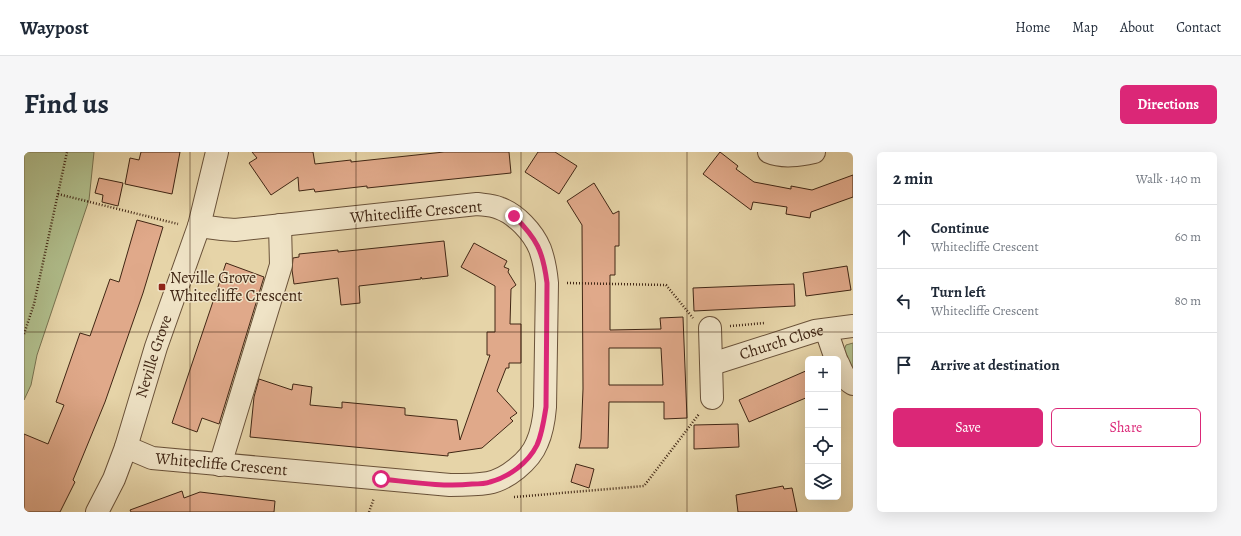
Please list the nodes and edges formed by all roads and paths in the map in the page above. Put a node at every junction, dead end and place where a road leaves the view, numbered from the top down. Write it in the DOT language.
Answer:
graph roads {
  1 [pos="67,152"];
  2 [pos="216,152"];
  3 [pos="769,152"];
  4 [pos="814,152"];
  5 [pos="58,194"];
  6 [pos="280,225"];
  7 [pos="199,226"];
  8 [pos="547,283"];
  9 [pos="770,323"];
  10 [pos="853,326"];
  11 [pos="710,328"];
  12 [pos="826,330"];
  13 [pos="24,334"];
  14 [pos="835,356"];
  15 [pos="712,364"];
  16 [pos="841,370"];
  17 [pos="853,384"];
  18 [pos="712,398"];
  19 [pos="126,448"];
  20 [pos="220,465"];
  21 [pos="489,483"];
  22 [pos="97,512"];
  1 -- 5 [label="path"];
  2 -- 7 [label="street, Neville Grove"];
  3 -- 4 [label="street"];
  5 -- 7 [label="path"];
  5 -- 13 [label="path"];
  6 -- 7 [label="street, Whitecliffe Crescent"];
  6 -- 8 [label="street, Whitecliffe Crescent"];
  6 -- 20 [label="street"];
  7 -- 19 [label="street, Neville Grove"];
  8 -- 11 [label="path"];
  8 -- 21 [label="street, Whitecliffe Crescent"];
  9 -- 11 [label="path"];
  10 -- 12 [label="street, Church Close"];
  11 -- 15 [label="street"];
  12 -- 14 [label="street"];
  12 -- 15 [label="street, Church Close"];
  15 -- 18 [label="street"];
  16 -- 17 [label="street"];
  18 -- 21 [label="path"];
  19 -- 20 [label="street, Whitecliffe Crescent"];
  19 -- 22 [label="street, Neville Grove"];
  20 -- 21 [label="street, Whitecliffe Crescent"];
}
